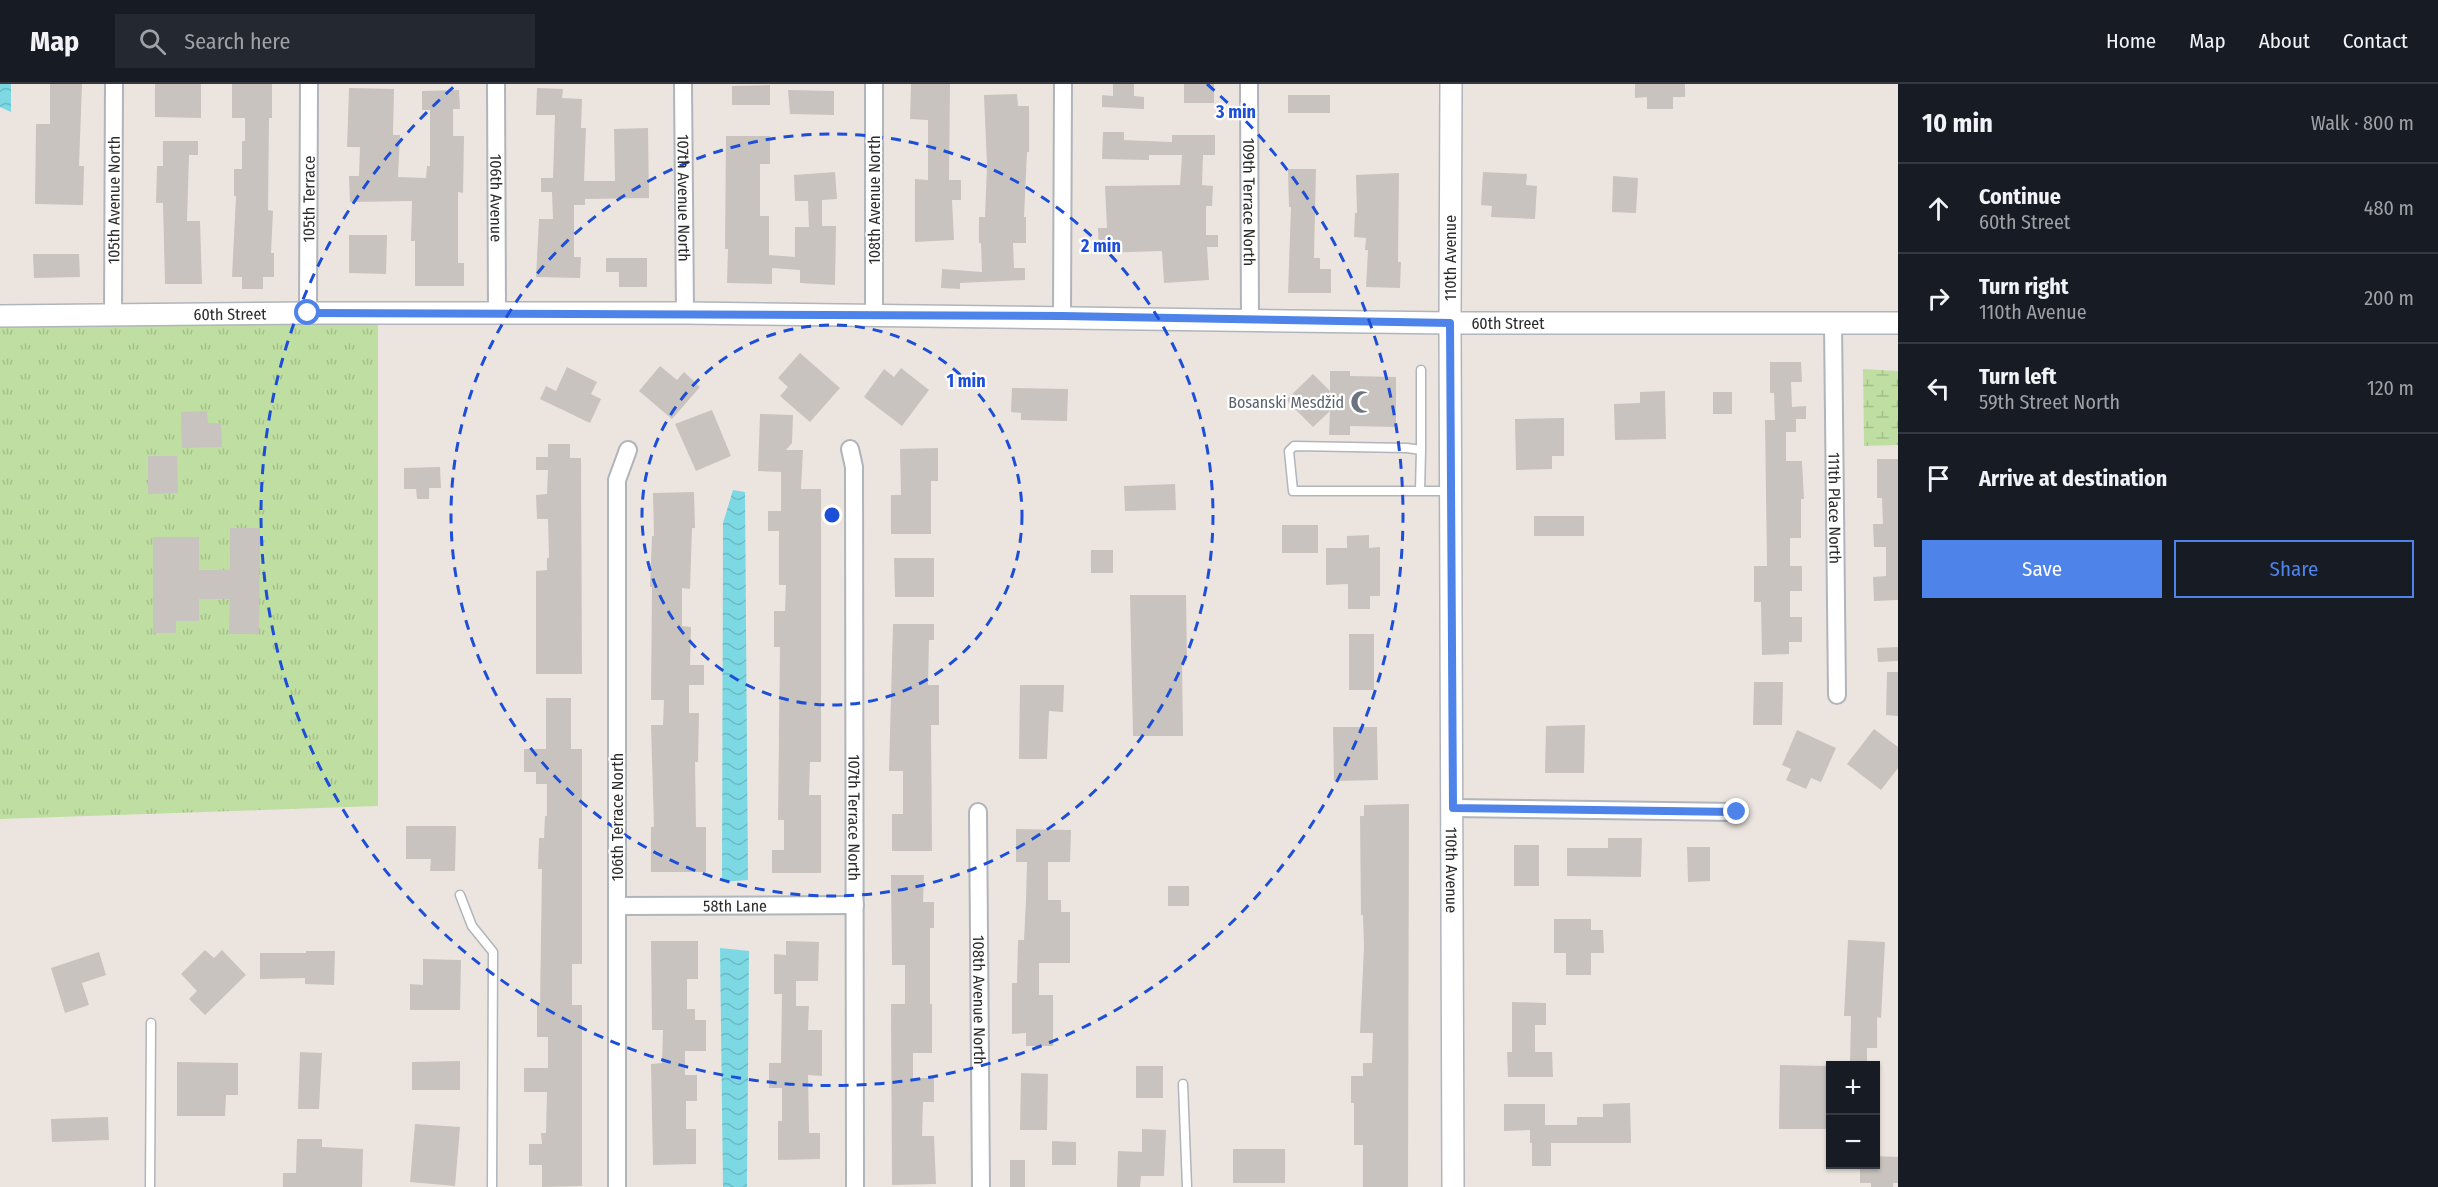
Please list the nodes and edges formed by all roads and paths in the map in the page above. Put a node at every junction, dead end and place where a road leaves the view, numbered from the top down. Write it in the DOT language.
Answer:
graph roads {
  1 [pos="114,84"];
  2 [pos="309,84"];
  3 [pos="496,84"];
  4 [pos="683,84"];
  5 [pos="874,84"];
  6 [pos="1062,84"];
  7 [pos="1249,84"];
  8 [pos="1451,84"];
  9 [pos="308,313"];
  10 [pos="497,313"];
  11 [pos="685,313"];
  12 [pos="0,316"];
  13 [pos="113,316"];
  14 [pos="874,316"];
  15 [pos="1062,316"];
  16 [pos="1250,320"];
  17 [pos="1833,322"];
  18 [pos="1898,322"];
  19 [pos="1450,323"];
  20 [pos="1420,370"];
  21 [pos="850,449"];
  22 [pos="628,450"];
  23 [pos="1420,450"];
  24 [pos="1420,491"];
  25 [pos="1451,491"];
  26 [pos="1837,695"];
  27 [pos="1453,808"];
  28 [pos="1737,812"];
  29 [pos="978,813"];
  30 [pos="460,895"];
  31 [pos="855,905"];
  32 [pos="617,906"];
  33 [pos="151,1023"];
  34 [pos="1183,1084"];
  35 [pos="150,1187"];
  36 [pos="492,1187"];
  37 [pos="617,1187"];
  38 [pos="855,1187"];
  39 [pos="981,1187"];
  40 [pos="1187,1187"];
  41 [pos="1453,1187"];
  1 -- 13 [label="street, 105th Avenue North"];
  2 -- 9 [label="street, 105th Terrace"];
  3 -- 10 [label="street, 106th Avenue"];
  4 -- 11 [label="street, 107th Avenue North"];
  5 -- 14 [label="street, 108th Avenue North"];
  6 -- 15 [label="street"];
  7 -- 16 [label="street, 109th Terrace North"];
  8 -- 19 [label="street, 110th Avenue"];
  9 -- 10 [label="street, 60th Street"];
  9 -- 13 [label="street, 60th Street"];
  10 -- 11 [label="street, 60th Street"];
  11 -- 14 [label="street, 60th Street"];
  12 -- 13 [label="street, 60th Street"];
  14 -- 15 [label="street, 60th Street"];
  15 -- 16 [label="street, 60th Street"];
  16 -- 19 [label="street, 60th Street"];
  17 -- 18 [label="street, 60th Street"];
  17 -- 19 [label="street, 60th Street"];
  17 -- 26 [label="street, 111th Place North"];
  19 -- 25 [label="street, 110th Avenue"];
  20 -- 23 [label="lane"];
  21 -- 31 [label="street, 107th Terrace North"];
  22 -- 32 [label="street, 106th Terrace North"];
  23 -- 24 [label="lane"];
  23 -- 24 [label="lane"];
  24 -- 25 [label="lane"];
  25 -- 27 [label="street, 110th Avenue"];
  27 -- 28 [label="street"];
  27 -- 41 [label="street, 110th Avenue"];
  29 -- 39 [label="street, 108th Avenue North"];
  30 -- 36 [label="lane"];
  31 -- 32 [label="street, 58th Lane"];
  31 -- 38 [label="street, 107th Terrace North"];
  32 -- 37 [label="street, 106th Terrace North"];
  33 -- 35 [label="lane"];
  34 -- 40 [label="lane"];
}
